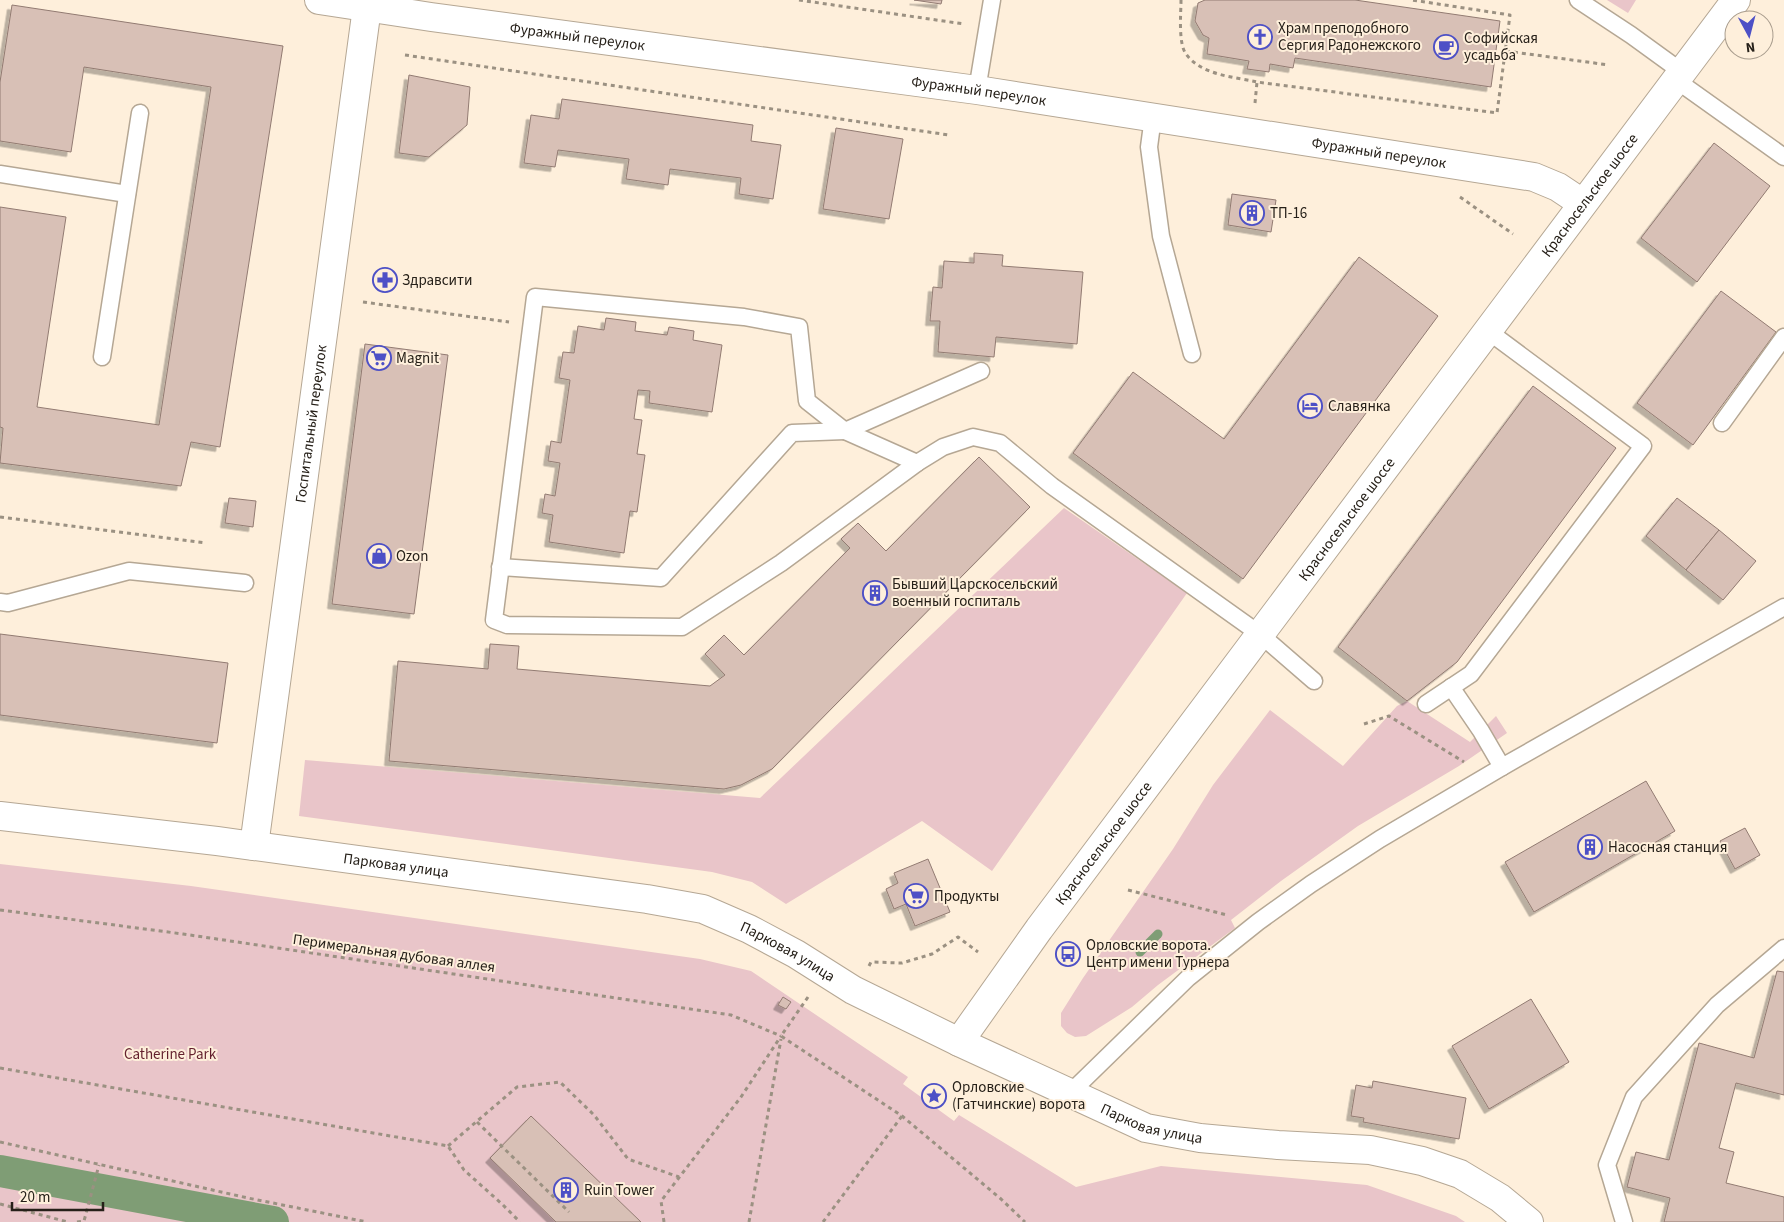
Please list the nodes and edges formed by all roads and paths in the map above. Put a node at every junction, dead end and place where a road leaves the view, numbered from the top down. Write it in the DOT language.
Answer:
graph roads {
  1 [pos="319,0"];
  2 [pos="799,0"];
  3 [pos="992,0"];
  4 [pos="1182,0"];
  5 [pos="1412,0"];
  6 [pos="1578,0"];
  7 [pos="1736,0"];
  8 [pos="367,4"];
  9 [pos="987,28"];
  10 [pos="1506,51"];
  11 [pos="405,55"];
  12 [pos="1609,65"];
  13 [pos="1679,76"];
  14 [pos="1257,82"];
  15 [pos="977,90"];
  16 [pos="1254,108"];
  17 [pos="140,113"];
  18 [pos="1152,117"];
  19 [pos="949,136"];
  20 [pos="1784,157"];
  21 [pos="0,174"];
  22 [pos="127,194"];
  23 [pos="1582,203"];
  24 [pos="363,302"];
  25 [pos="530,325"];
  26 [pos="1488,331"];
  27 [pos="1784,337"];
  28 [pos="1192,354"];
  29 [pos="102,357"];
  30 [pos="981,371"];
  31 [pos="1722,422"];
  32 [pos="844,431"];
  33 [pos="917,463"];
  34 [pos="0,517"];
  35 [pos="206,543"];
  36 [pos="500,567"];
  37 [pos="245,583"];
  38 [pos="0,602"];
  39 [pos="1784,608"];
  40 [pos="1261,635"];
  41 [pos="1314,681"];
  42 [pos="1451,687"];
  43 [pos="1426,704"];
  44 [pos="1364,724"];
  45 [pos="1502,766"];
  46 [pos="1486,777"];
  47 [pos="0,816"];
  48 [pos="254,846"];
  49 [pos="1128,890"];
  50 [pos="0,910"];
  51 [pos="1230,916"];
  52 [pos="1784,948"];
  53 [pos="978,952"];
  54 [pos="868,968"];
  55 [pos="808,997"];
  56 [pos="781,1036"];
  57 [pos="959,1042"];
  58 [pos="0,1068"];
  59 [pos="1069,1094"];
  60 [pos="902,1116"];
  61 [pos="476,1122"];
  62 [pos="0,1142"];
  63 [pos="448,1146"];
  64 [pos="99,1165"];
  65 [pos="679,1178"];
  66 [pos="0,1204"];
  67 [pos="569,1212"];
  68 [pos="68,1222"];
  69 [pos="77,1222"];
  70 [pos="366,1222"];
  71 [pos="520,1222"];
  72 [pos="664,1222"];
  73 [pos="749,1222"];
  74 [pos="823,1222"];
  75 [pos="1025,1222"];
  76 [pos="1529,1222"];
  77 [pos="1624,1222"];
  1 -- 8 [label="street, Фуражный переулок"];
  2 -- 9 [label="path"];
  3 -- 9 [label="lane"];
  4 -- 14 [label="path"];
  5 -- 10 [label="path"];
  6 -- 13 [label="lane"];
  7 -- 13 [label="street, Красносельское шоссе"];
  8 -- 15 [label="street, Фуражный переулок"];
  8 -- 48 [label="street, Госпитальный переулок"];
  9 -- 15 [label="lane"];
  10 -- 12 [label="path"];
  10 -- 14 [label="path"];
  11 -- 19 [label="path"];
  13 -- 20 [label="lane"];
  13 -- 23 [label="street, Красносельское шоссе"];
  14 -- 16 [label="path"];
  15 -- 18 [label="street, Фуражный переулок"];
  17 -- 22 [label="lane"];
  18 -- 23 [label="street, Фуражный переулок"];
  18 -- 28 [label="lane"];
  21 -- 22 [label="lane"];
  22 -- 29 [label="lane"];
  23 -- 26 [label="street, Красносельское шоссе"];
  24 -- 25 [label="path"];
  25 -- 32 [label="lane"];
  25 -- 36 [label="lane"];
  26 -- 40 [label="street, Красносельское шоссе"];
  26 -- 42 [label="lane"];
  27 -- 31 [label="lane"];
  30 -- 32 [label="lane"];
  32 -- 33 [label="lane"];
  32 -- 36 [label="lane"];
  33 -- 36 [label="lane"];
  33 -- 40 [label="lane"];
  34 -- 35 [label="path"];
  37 -- 38 [label="lane"];
  39 -- 45 [label="lane"];
  40 -- 41 [label="lane"];
  40 -- 57 [label="street, Красносельское шоссе"];
  42 -- 43 [label="lane"];
  42 -- 45 [label="lane"];
  44 -- 46 [label="path"];
  45 -- 46 [label="lane"];
  46 -- 59 [label="lane"];
  47 -- 48 [label="street, Парковая улица"];
  48 -- 57 [label="street, Парковая улица"];
  49 -- 51 [label="path"];
  50 -- 56 [label="path, Перимеральная дубовая аллея"];
  52 -- 77 [label="lane"];
  53 -- 54 [label="path"];
  55 -- 56 [label="path"];
  56 -- 60 [label="path, Перимеральная дубовая аллея"];
  56 -- 65 [label="path"];
  56 -- 73 [label="path"];
  57 -- 59 [label="street, Парковая улица"];
  58 -- 63 [label="path"];
  59 -- 76 [label="street, Парковая улица"];
  60 -- 74 [label="path"];
  60 -- 75 [label="path, Перимеральная дубовая аллея"];
  61 -- 63 [label="path"];
  61 -- 65 [label="path"];
  61 -- 67 [label="path"];
  62 -- 64 [label="path"];
  63 -- 71 [label="path"];
  64 -- 69 [label="path"];
  64 -- 70 [label="path"];
  65 -- 72 [label="path"];
  66 -- 68 [label="path"];
}
